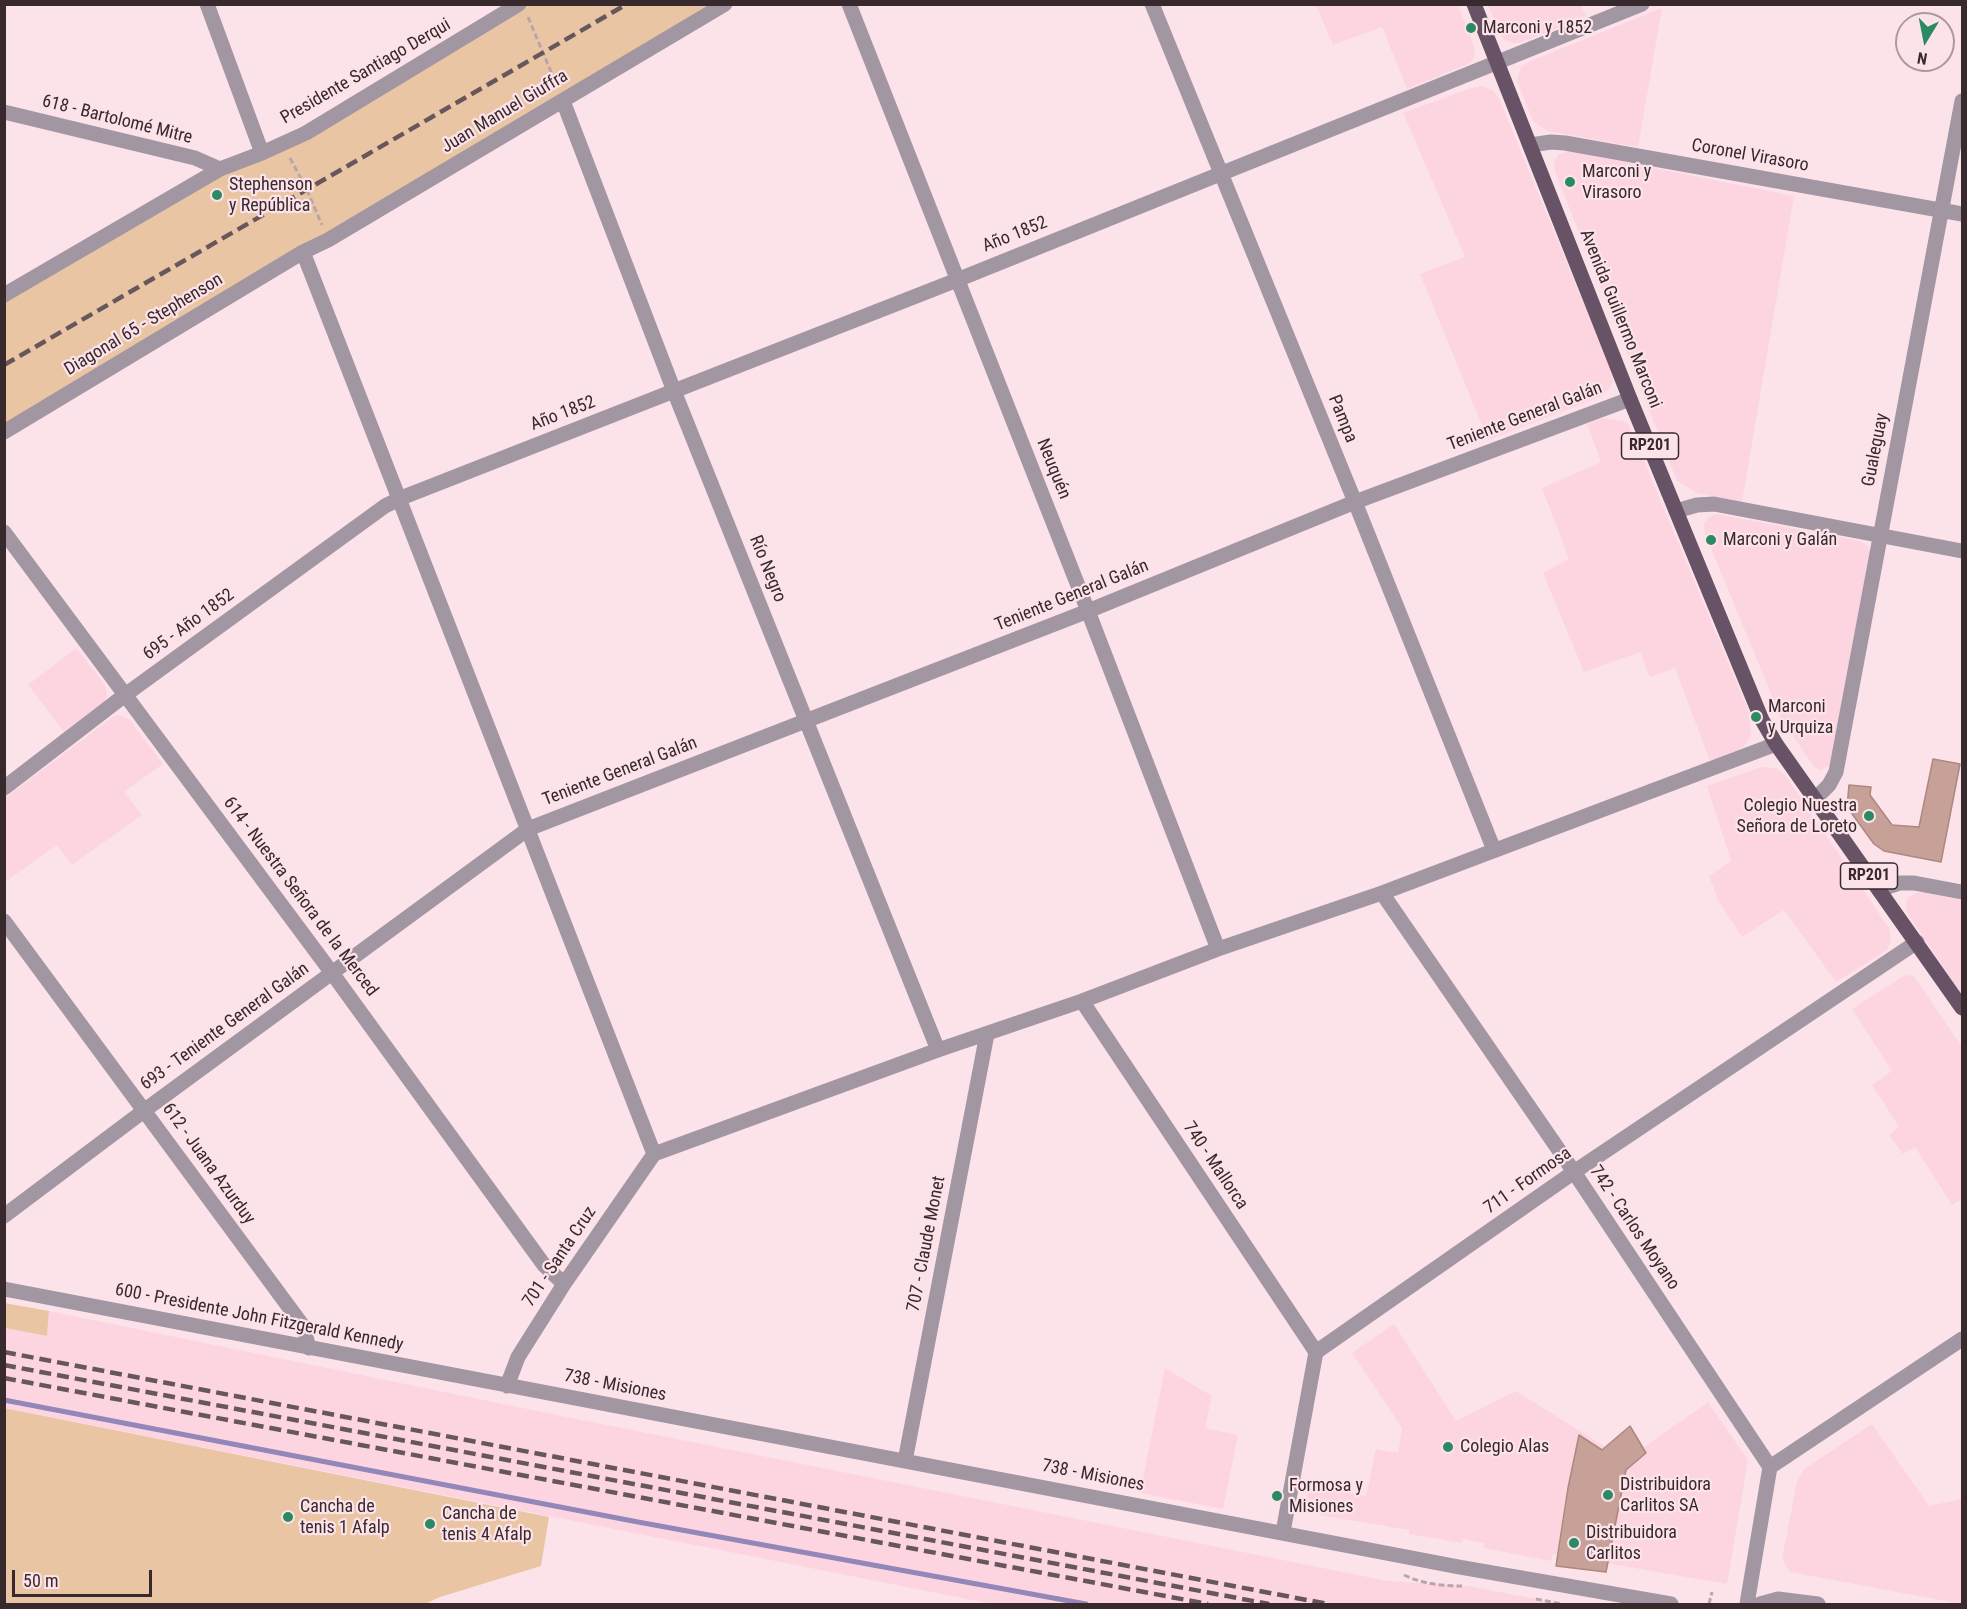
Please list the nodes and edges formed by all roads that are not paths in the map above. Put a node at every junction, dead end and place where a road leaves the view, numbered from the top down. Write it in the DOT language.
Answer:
graph roads {
  1 [pos="207,4"];
  2 [pos="725,4"];
  3 [pos="849,4"];
  4 [pos="1152,4"];
  5 [pos="1474,4"];
  6 [pos="1641,4"];
  7 [pos="523,9"];
  8 [pos="1497,61"];
  9 [pos="563,100"];
  10 [pos="1962,100"];
  11 [pos="4,112"];
  12 [pos="1530,145"];
  13 [pos="262,153"];
  14 [pos="220,169"];
  15 [pos="1220,173"];
  16 [pos="1941,210"];
  17 [pos="1962,214"];
  18 [pos="303,252"];
  19 [pos="957,280"];
  20 [pos="4,294"];
  21 [pos="674,391"];
  22 [pos="1630,399"];
  23 [pos="4,432"];
  24 [pos="401,498"];
  25 [pos="1355,502"];
  26 [pos="1676,511"];
  27 [pos="4,532"];
  28 [pos="1880,536"];
  29 [pos="1962,551"];
  30 [pos="1088,611"];
  31 [pos="125,695"];
  32 [pos="807,721"];
  33 [pos="1776,744"];
  34 [pos="4,788"];
  35 [pos="1815,799"];
  36 [pos="528,829"];
  37 [pos="1494,850"];
  38 [pos="1879,890"];
  39 [pos="1962,892"];
  40 [pos="1382,893"];
  41 [pos="4,921"];
  42 [pos="1917,942"];
  43 [pos="1218,949"];
  44 [pos="332,973"];
  45 [pos="1082,1001"];
  46 [pos="1962,1008"];
  47 [pos="987,1034"];
  48 [pos="938,1050"];
  49 [pos="145,1110"];
  50 [pos="654,1154"];
  51 [pos="1574,1172"];
  52 [pos="4,1216"];
  53 [pos="564,1284"];
  54 [pos="4,1289"];
  55 [pos="1962,1339"];
  56 [pos="309,1348"];
  57 [pos="1316,1352"];
  58 [pos="507,1386"];
  59 [pos="905,1461"];
  60 [pos="1770,1467"];
  61 [pos="1283,1532"];
  62 [pos="1671,1605"];
  63 [pos="1747,1605"];
  64 [pos="1760,1605"];
  65 [pos="1818,1605"];
  1 -- 13 [label="street"];
  2 -- 9 [label="street, Juan Manuel Giuffra"];
  3 -- 19 [label="street, Neuquén"];
  4 -- 15 [label="street, Pampa"];
  5 -- 8 [label="main road, Avenida Guillermo Marconi / RP201"];
  6 -- 8 [label="street, Año 1852"];
  7 -- 13 [label="street, Presidente Santiago Derqui"];
  8 -- 12 [label="main road, Avenida Guillermo Marconi / RP201"];
  8 -- 15 [label="street, Año 1852"];
  9 -- 18 [label="street, Juan Manuel Giuffra"];
  9 -- 21 [label="street, Río Negro"];
  10 -- 16 [label="street, Gualeguay"];
  11 -- 14 [label="street, 618 - Bartolomé Mitre"];
  12 -- 16 [label="street, Coronel Virasoro"];
  12 -- 22 [label="main road, Avenida Guillermo Marconi / RP201"];
  13 -- 14 [label="street"];
  14 -- 20 [label="street"];
  15 -- 19 [label="street, Año 1852"];
  15 -- 25 [label="street, Pampa"];
  16 -- 17 [label="street, Coronel Virasoro"];
  16 -- 28 [label="street, Gualeguay"];
  18 -- 23 [label="street, Diagonal 65 - Stephenson"];
  18 -- 24 [label="street"];
  19 -- 21 [label="street, Año 1852"];
  19 -- 30 [label="street, Neuquén"];
  21 -- 24 [label="street, Año 1852"];
  21 -- 32 [label="street, Río Negro"];
  22 -- 25 [label="street, Teniente General Galán"];
  22 -- 26 [label="main road, Avenida Guillermo Marconi / RP201"];
  24 -- 31 [label="street, 695 - Año 1852"];
  24 -- 36 [label="street"];
  25 -- 30 [label="street, Teniente General Galán"];
  25 -- 37 [label="street, Pampa"];
  26 -- 28 [label="street"];
  26 -- 33 [label="main road, Avenida Guillermo Marconi / RP201"];
  27 -- 31 [label="street, 614 - Nuestra Señora de la Merced"];
  28 -- 29 [label="street"];
  28 -- 35 [label="street, Gualeguay"];
  30 -- 32 [label="street, Teniente General Galán"];
  30 -- 43 [label="street, Neuquén"];
  31 -- 34 [label="street, 695 - Año 1852"];
  31 -- 44 [label="street, 614 - Nuestra Señora de la Merced"];
  32 -- 36 [label="street, Teniente General Galán"];
  32 -- 48 [label="street, Río Negro"];
  33 -- 35 [label="main road, RP201"];
  33 -- 37 [label="street"];
  35 -- 38 [label="main road, RP201"];
  36 -- 44 [label="street, 693 - Teniente General Galán"];
  36 -- 50 [label="street"];
  37 -- 40 [label="street"];
  38 -- 39 [label="street"];
  38 -- 42 [label="main road, RP201"];
  40 -- 43 [label="street"];
  40 -- 51 [label="street, 742 - Carlos Moyano"];
  41 -- 49 [label="street, 612 - Juana Azurduy"];
  42 -- 46 [label="main road, RP201"];
  42 -- 51 [label="street, 711 - Formosa"];
  43 -- 45 [label="street"];
  44 -- 49 [label="street, 693 - Teniente General Galán"];
  44 -- 53 [label="street, 614 - Nuestra Señora de la Merced"];
  45 -- 47 [label="street"];
  45 -- 57 [label="street, 740 - Mallorca"];
  47 -- 48 [label="street"];
  47 -- 59 [label="street, 707 - Claude Monet"];
  48 -- 50 [label="street"];
  49 -- 52 [label="street, 693 - Teniente General Galán"];
  49 -- 56 [label="street, 612 - Juana Azurduy"];
  50 -- 53 [label="street, 701 - Santa Cruz"];
  51 -- 57 [label="street, 711 - Formosa"];
  51 -- 60 [label="street, 742 - Carlos Moyano"];
  53 -- 58 [label="street, 701 - Santa Cruz"];
  54 -- 56 [label="street, 600 - Presidente John Fitzgerald Kennedy"];
  55 -- 60 [label="street"];
  56 -- 58 [label="street, 600 - Presidente John Fitzgerald Kennedy"];
  57 -- 61 [label="street"];
  58 -- 59 [label="street, 738 - Misiones"];
  59 -- 61 [label="street, 738 - Misiones"];
  60 -- 63 [label="street"];
  61 -- 62 [label="street, 738 - Misiones"];
  64 -- 65 [label="street"];
}
